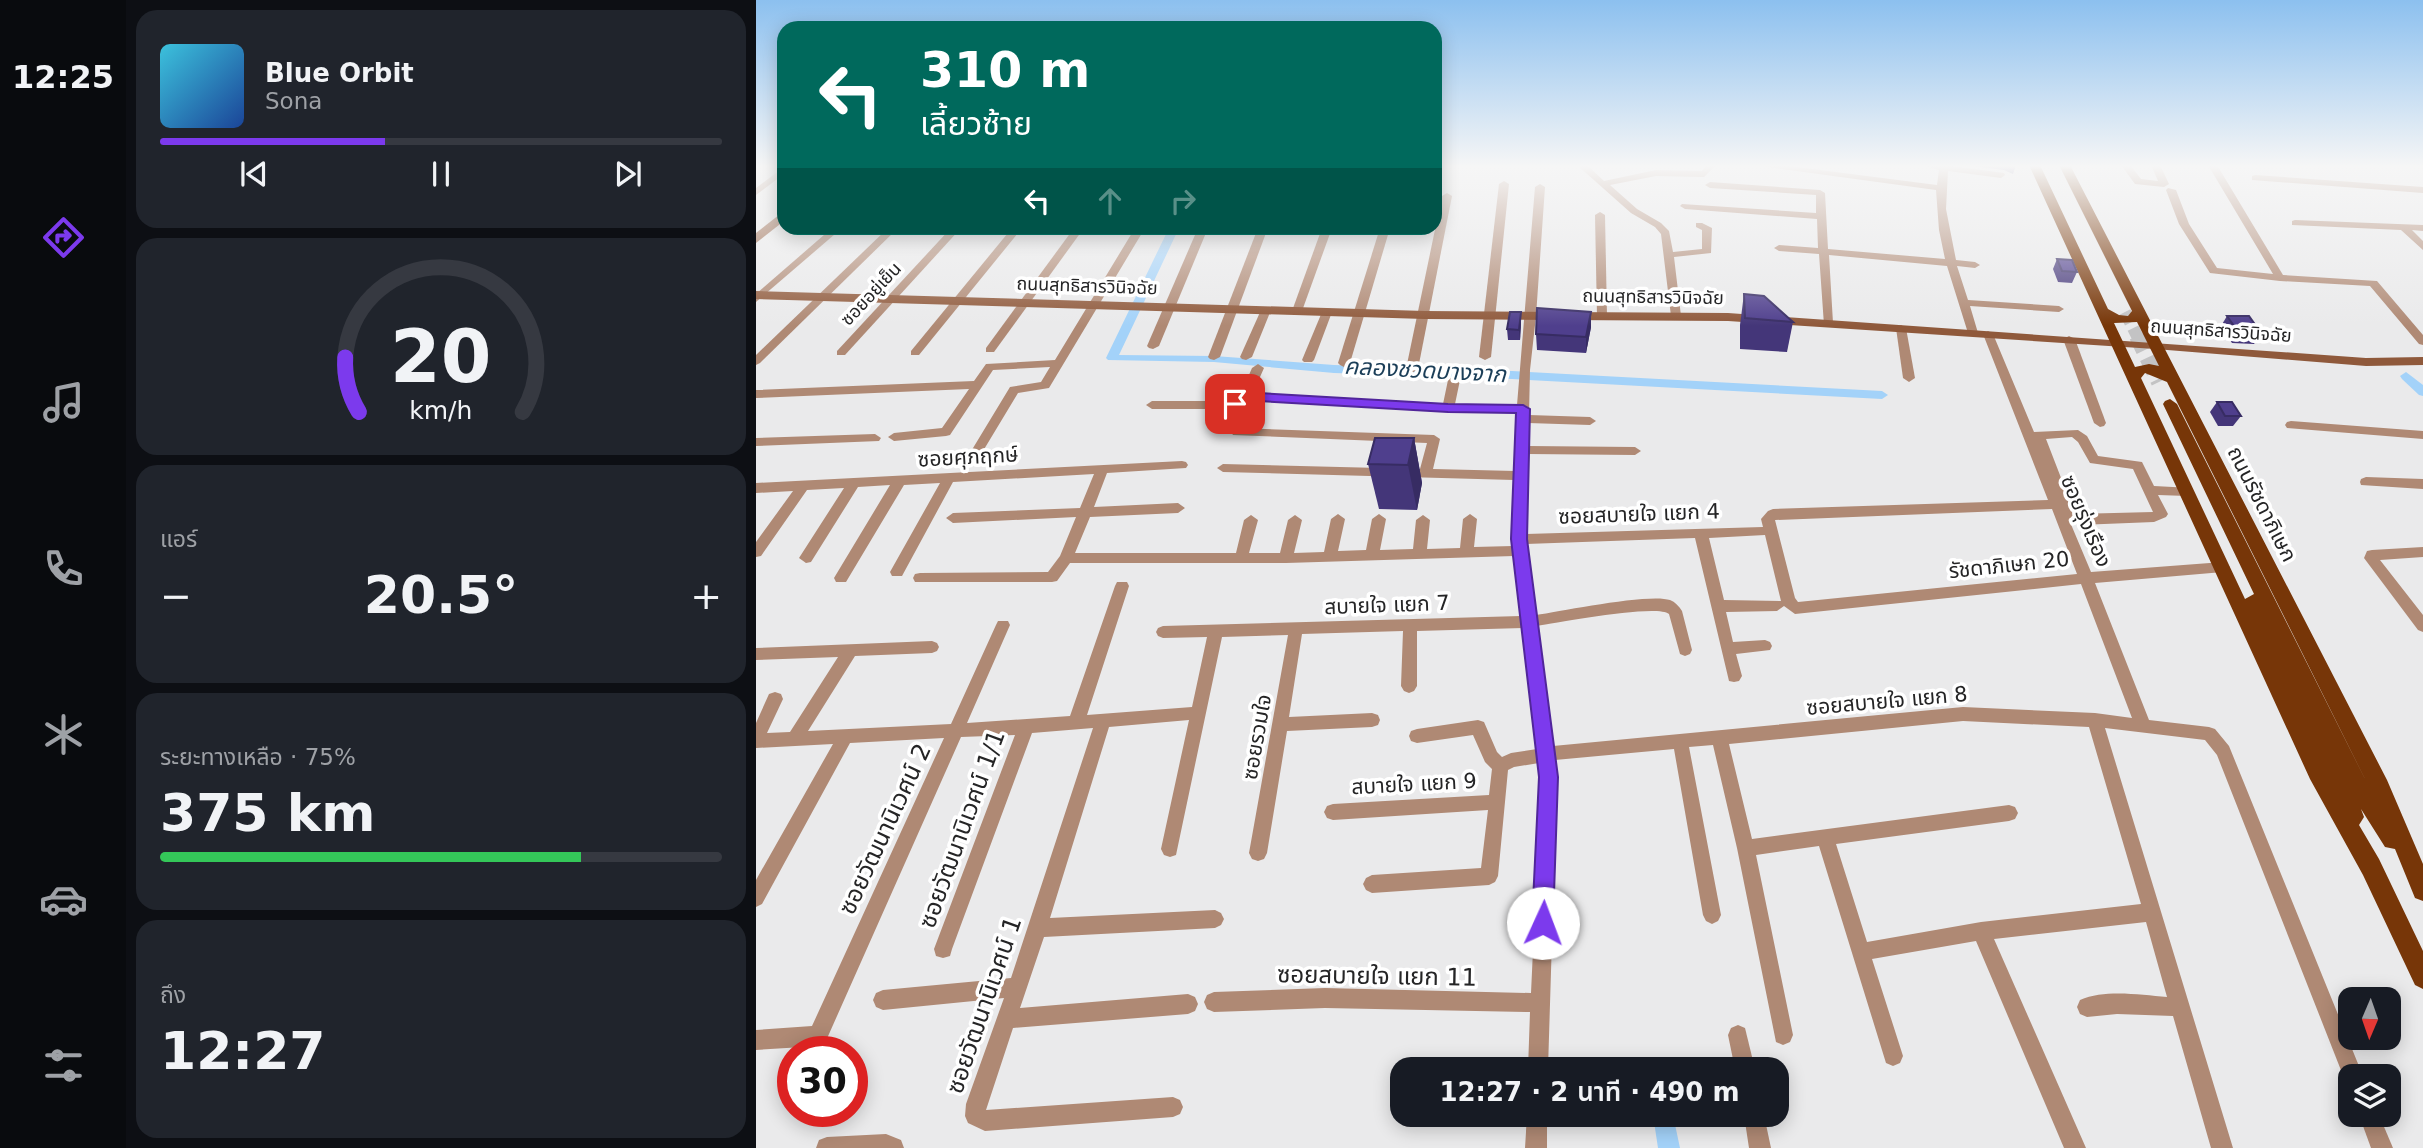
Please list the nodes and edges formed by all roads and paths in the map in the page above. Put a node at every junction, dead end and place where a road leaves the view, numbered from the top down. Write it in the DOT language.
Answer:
graph roads {
  1 [pos="1500,219"];
  2 [pos="1538,219"];
  3 [pos="1600,219"];
  4 [pos="1647,219"];
  5 [pos="1821,219"];
  6 [pos="1942,219"];
  7 [pos="2065,219"];
  8 [pos="2071,219"];
  9 [pos="2076,219"];
  10 [pos="2084,219"];
  11 [pos="2182,219"];
  12 [pos="2244,219"];
  13 [pos="777,221"];
  14 [pos="2295,223"];
  15 [pos="1699,225"];
  16 [pos="2403,227"];
  17 [pos="2423,228"];
  18 [pos="829,235"];
  19 [pos="886,235"];
  20 [pos="949,235"];
  21 [pos="1011,235"];
  22 [pos="1074,235"];
  23 [pos="1136,235"];
  24 [pos="1200,235"];
  25 [pos="1260,235"];
  26 [pos="1324,235"];
  27 [pos="1383,235"];
  28 [pos="1440,235"];
  29 [pos="756,239"];
  30 [pos="2423,247"];
  31 [pos="1780,248"];
  32 [pos="1822,251"];
  33 [pos="1669,255"];
  34 [pos="1952,262"];
  35 [pos="1975,265"];
  36 [pos="2280,278"];
  37 [pos="757,297"];
  38 [pos="821,297"];
  39 [pos="890,299"];
  40 [pos="957,301"];
  41 [pos="1025,303"];
  42 [pos="1965,303"];
  43 [pos="1093,305"];
  44 [pos="1170,307"];
  45 [pos="1231,309"];
  46 [pos="2059,309"];
  47 [pos="1266,310"];
  48 [pos="1297,311"];
  49 [pos="1327,312"];
  50 [pos="2119,312"];
  51 [pos="1360,313"];
  52 [pos="1425,315"];
  53 [pos="1490,315"];
  54 [pos="1531,316"];
  55 [pos="1602,316"];
  56 [pos="1676,316"];
  57 [pos="1828,323"];
  58 [pos="1901,328"];
  59 [pos="1973,333"];
  60 [pos="1988,334"];
  61 [pos="2070,339"];
  62 [pos="2116,342"];
  63 [pos="2423,342"];
  64 [pos="2155,345"];
  65 [pos="1153,346"];
  66 [pos="990,350"];
  67 [pos="841,353"];
  68 [pos="915,353"];
  69 [pos="1214,357"];
  70 [pos="1246,357"];
  71 [pos="1485,357"];
  72 [pos="1308,360"];
  73 [pos="756,361"];
  74 [pos="2423,361"];
  75 [pos="1058,363"];
  76 [pos="1344,363"];
  77 [pos="1258,368"];
  78 [pos="1412,369"];
  79 [pos="1909,378"];
  80 [pos="1454,380"];
  81 [pos="2152,380"];
  82 [pos="978,385"];
  83 [pos="756,394"];
  84 [pos="1245,399"];
  85 [pos="1152,405"];
  86 [pos="1448,408"];
  87 [pos="1523,414"];
  88 [pos="1590,421"];
  89 [pos="2100,423"];
  90 [pos="2291,425"];
  91 [pos="1237,432"];
  92 [pos="2423,435"];
  93 [pos="894,437"];
  94 [pos="875,438"];
  95 [pos="756,442"];
  96 [pos="1521,450"];
  97 [pos="1635,451"];
  98 [pos="976,453"];
  99 [pos="1182,465"];
  100 [pos="1102,468"];
  101 [pos="1223,468"];
  102 [pos="1426,474"];
  103 [pos="1520,476"];
  104 [pos="949,478"];
  105 [pos="900,480"];
  106 [pos="854,482"];
  107 [pos="2366,482"];
  108 [pos="2423,484"];
  109 [pos="803,486"];
  110 [pos="756,488"];
  111 [pos="2151,490"];
  112 [pos="2187,491"];
  113 [pos="2055,504"];
  114 [pos="1178,509"];
  115 [pos="1085,511"];
  116 [pos="953,518"];
  117 [pos="1338,519"];
  118 [pos="1379,519"];
  119 [pos="1470,519"];
  120 [pos="1251,520"];
  121 [pos="1295,520"];
  122 [pos="1423,520"];
  123 [pos="1761,531"];
  124 [pos="1701,534"];
  125 [pos="1520,545"];
  126 [pos="756,552"];
  127 [pos="2423,552"];
  128 [pos="1466,553"];
  129 [pos="1419,555"];
  130 [pos="1372,556"];
  131 [pos="1331,557"];
  132 [pos="806,558"];
  133 [pos="1066,558"];
  134 [pos="1241,558"];
  135 [pos="1286,558"];
  136 [pos="2223,568"];
  137 [pos="897,572"];
  138 [pos="920,578"];
  139 [pos="2088,578"];
  140 [pos="841,579"];
  141 [pos="1122,586"];
  142 [pos="1777,605"];
  143 [pos="1718,606"];
  144 [pos="1528,622"];
  145 [pos="1003,625"];
  146 [pos="1410,626"];
  147 [pos="2423,626"];
  148 [pos="1296,629"];
  149 [pos="1216,631"];
  150 [pos="1163,632"];
  151 [pos="1765,646"];
  152 [pos="932,647"];
  153 [pos="1728,648"];
  154 [pos="1685,650"];
  155 [pos="850,651"];
  156 [pos="756,654"];
  157 [pos="1734,676"];
  158 [pos="1409,686"];
  159 [pos="775,699"];
  160 [pos="1196,713"];
  161 [pos="1372,720"];
  162 [pos="2095,720"];
  163 [pos="1102,721"];
  164 [pos="1076,723"];
  165 [pos="1280,724"];
  166 [pos="2143,725"];
  167 [pos="1026,727"];
  168 [pos="958,729"];
  169 [pos="846,736"];
  170 [pos="1417,736"];
  171 [pos="1719,736"];
  172 [pos="794,740"];
  173 [pos="1679,740"];
  174 [pos="756,741"];
  175 [pos="1547,754"];
  176 [pos="1500,766"];
  177 [pos="1497,802"];
  178 [pos="1333,812"];
  179 [pos="2009,813"];
  180 [pos="1825,837"];
  181 [pos="1746,848"];
  182 [pos="1170,849"];
  183 [pos="1258,853"];
  184 [pos="2371,867"];
  185 [pos="1371,884"];
  186 [pos="2423,890"];
  187 [pos="756,898"];
  188 [pos="2151,912"];
  189 [pos="1712,915"];
  190 [pos="1215,919"];
  191 [pos="1038,928"];
  192 [pos="1981,931"];
  193 [pos="943,949"];
  194 [pos="1861,952"];
  195 [pos="2423,977"];
  196 [pos="1017,987"];
  197 [pos="883,1000"];
  198 [pos="1214,1002"];
  199 [pos="1540,1003"];
  200 [pos="1188,1004"];
  201 [pos="2087,1007"];
  202 [pos="2179,1007"];
  203 [pos="1006,1019"];
  204 [pos="1738,1035"];
  205 [pos="1783,1035"];
  206 [pos="818,1036"];
  207 [pos="756,1040"];
  208 [pos="777,1041"];
  209 [pos="1893,1056"];
  210 [pos="1538,1057"];
  211 [pos="1743,1057"];
  212 [pos="2348,1064"];
  213 [pos="1173,1107"];
  214 [pos="1537,1127"];
  215 [pos="1756,1127"];
  216 [pos="2374,1127"];
  217 [pos="827,1148"];
  218 [pos="893,1148"];
  219 [pos="1536,1148"];
  220 [pos="1760,1148"];
  221 [pos="2075,1148"];
  222 [pos="2222,1148"];
  223 [pos="2382,1148"];
  1 -- 53 [label="street"];
  2 -- 54 [label="street"];
  3 -- 55 [label="street"];
  4 -- 33 [label="street"];
  5 -- 32 [label="street"];
  6 -- 34 [label="street"];
  7 -- 50 [label="main road, ถนนรัชดาภิเษก"];
  8 -- 50 [label="main road, ถนนรัชดาภิเษก"];
  9 -- 50 [label="main road, ถนนรัชดาภิเษก"];
  10 -- 50 [label="main road, ถนนรัชดาภิเษก"];
  11 -- 36 [label="street"];
  12 -- 36 [label="street"];
  13 -- 29 [label="street"];
  14 -- 16 [label="street"];
  15 -- 33 [label="street"];
  16 -- 17 [label="street"];
  16 -- 30 [label="street"];
  18 -- 37 [label="street"];
  19 -- 38 [label="street"];
  20 -- 39 [label="street, ซอยอยู่เย็น"];
  21 -- 40 [label="street"];
  22 -- 41 [label="street"];
  23 -- 43 [label="street"];
  24 -- 44 [label="street"];
  25 -- 45 [label="street"];
  26 -- 48 [label="street"];
  27 -- 51 [label="street"];
  28 -- 52 [label="street"];
  31 -- 32 [label="street"];
  32 -- 34 [label="street"];
  32 -- 57 [label="street"];
  33 -- 56 [label="street"];
  34 -- 35 [label="street"];
  34 -- 42 [label="street"];
  36 -- 63 [label="street"];
  37 -- 38 [label="street, ถนนสุทธิสารวินิจฉัย"];
  38 -- 39 [label="street, ถนนสุทธิสารวินิจฉัย"];
  38 -- 73 [label="street"];
  39 -- 40 [label="street, ถนนสุทธิสารวินิจฉัย"];
  39 -- 67 [label="street, ซอยอยู่เย็น"];
  40 -- 41 [label="street, ถนนสุทธิสารวินิจฉัย"];
  40 -- 68 [label="street"];
  41 -- 43 [label="street, ถนนสุทธิสารวินิจฉัย"];
  41 -- 66 [label="street"];
  42 -- 46 [label="street"];
  42 -- 59 [label="street"];
  43 -- 44 [label="street, ถนนสุทธิสารวินิจฉัย"];
  43 -- 75 [label="street"];
  44 -- 45 [label="street, ถนนสุทธิสารวินิจฉัย"];
  44 -- 65 [label="street"];
  45 -- 47 [label="street, ถนนสุทธิสารวินิจฉัย"];
  45 -- 69 [label="street"];
  47 -- 48 [label="street, ถนนสุทธิสารวินิจฉัย"];
  47 -- 70 [label="street"];
  48 -- 49 [label="street, ถนนสุทธิสารวินิจฉัย"];
  49 -- 51 [label="street, ถนนสุทธิสารวินิจฉัย"];
  49 -- 72 [label="street"];
  50 -- 62 [label="main road, ถนนรัชดาภิเษก"];
  50 -- 64 [label="main road, ถนนรัชดาภิเษก"];
  51 -- 52 [label="street, ถนนสุทธิสารวินิจฉัย"];
  51 -- 76 [label="street"];
  52 -- 53 [label="street, ถนนสุทธิสารวินิจฉัย"];
  52 -- 78 [label="street"];
  53 -- 54 [label="street, ถนนสุทธิสารวินิจฉัย"];
  53 -- 71 [label="street"];
  54 -- 55 [label="street, ถนนสุทธิสารวินิจฉัย"];
  54 -- 87 [label="street"];
  55 -- 56 [label="street, ถนนสุทธิสารวินิจฉัย"];
  56 -- 57 [label="street, ถนนสุทธิสารวินิจฉัย"];
  57 -- 58 [label="street, ถนนสุทธิสารวินิจฉัย"];
  58 -- 59 [label="street, ถนนสุทธิสารวินิจฉัย"];
  58 -- 79 [label="street"];
  59 -- 60 [label="street, ถนนสุทธิสารวินิจฉัย"];
  60 -- 61 [label="street, ถนนสุทธิสารวินิจฉัย"];
  60 -- 113 [label="street, ซอยรุ่งเรือง"];
  61 -- 62 [label="street, ถนนสุทธิสารวินิจฉัย"];
  61 -- 89 [label="street"];
  62 -- 64 [label="street, ถนนสุทธิสารวินิจฉัย"];
  62 -- 81 [label="main road, ถนนรัชดาภิเษก"];
  64 -- 74 [label="street, ถนนสุทธิสารวินิจฉัย"];
  64 -- 81 [label="main road, ถนนรัชดาภิเษก"];
  75 -- 82 [label="street"];
  75 -- 98 [label="street"];
  77 -- 84 [label="street"];
  80 -- 86 [label="street"];
  81 -- 112 [label="main road, ถนนรัชดาภิเษก"];
  81 -- 184 [label="main road, ถนนรัชดาภิเษก"];
  81 -- 186 [label="main road, ถนนรัชดาภิเษก"];
  82 -- 83 [label="street"];
  82 -- 93 [label="street"];
  84 -- 85 [label="street"];
  84 -- 86 [label="street"];
  86 -- 87 [label="street"];
  87 -- 88 [label="street"];
  87 -- 96 [label="street"];
  90 -- 92 [label="street"];
  91 -- 102 [label="street"];
  94 -- 95 [label="street"];
  96 -- 97 [label="street"];
  96 -- 103 [label="street"];
  99 -- 100 [label="street, ซอยศุภฤกษ์"];
  100 -- 104 [label="street, ซอยศุภฤกษ์"];
  100 -- 115 [label="street"];
  101 -- 102 [label="street"];
  102 -- 103 [label="street"];
  103 -- 125 [label="street"];
  104 -- 105 [label="street, ซอยศุภฤกษ์"];
  104 -- 137 [label="street"];
  105 -- 106 [label="street, ซอยศุภฤกษ์"];
  105 -- 140 [label="street"];
  106 -- 109 [label="street, ซอยศุภฤกษ์"];
  106 -- 132 [label="street"];
  107 -- 108 [label="street"];
  109 -- 110 [label="street, ซอยศุภฤกษ์"];
  109 -- 126 [label="street"];
  111 -- 111 [label="street"];
  111 -- 112 [label="street"];
  112 -- 136 [label="main road, ถนนรัชดาภิเษก"];
  113 -- 139 [label="street, ซอยรุ่งเรือง"];
  113 -- 139 [label="street, รัชดาภิเษก 20"];
  114 -- 115 [label="street"];
  115 -- 116 [label="street"];
  115 -- 133 [label="street"];
  117 -- 131 [label="street"];
  118 -- 130 [label="street"];
  119 -- 128 [label="street"];
  120 -- 134 [label="street"];
  121 -- 135 [label="street"];
  122 -- 129 [label="street"];
  123 -- 124 [label="street, ซอยสบายใจ แยก 4"];
  124 -- 125 [label="street, ซอยสบายใจ แยก 4"];
  124 -- 143 [label="street"];
  125 -- 128 [label="street, ซอยสบายใจ แยก 4"];
  125 -- 144 [label="street"];
  127 -- 147 [label="street"];
  128 -- 129 [label="street, ซอยสบายใจ แยก 4"];
  129 -- 130 [label="street, ซอยสบายใจ แยก 4"];
  130 -- 131 [label="street, ซอยสบายใจ แยก 4"];
  131 -- 135 [label="street, ซอยสบายใจ แยก 4"];
  133 -- 134 [label="street, ซอยสบายใจ แยก 4"];
  133 -- 138 [label="street"];
  134 -- 135 [label="street, ซอยสบายใจ แยก 4"];
  136 -- 139 [label="street, รัชดาภิเษก 20"];
  136 -- 184 [label="main road, ถนนรัชดาภิเษก"];
  139 -- 166 [label="street, ซอยรุ่งเรือง"];
  141 -- 164 [label="street"];
  142 -- 143 [label="street"];
  143 -- 153 [label="street"];
  144 -- 146 [label="street, สบายใจ แยก 7"];
  144 -- 154 [label="street, สบายใจ แยก 7"];
  144 -- 175 [label="street"];
  145 -- 168 [label="street, ซอยวัฒนานิเวศน์ 2"];
  146 -- 148 [label="street, สบายใจ แยก 7"];
  146 -- 158 [label="street"];
  148 -- 149 [label="street, สบายใจ แยก 7"];
  148 -- 165 [label="street, ซอยรวมใจ"];
  149 -- 150 [label="street, สบายใจ แยก 7"];
  149 -- 160 [label="street"];
  151 -- 153 [label="street"];
  152 -- 155 [label="street"];
  153 -- 157 [label="street"];
  155 -- 156 [label="street"];
  155 -- 172 [label="street"];
  159 -- 174 [label="street"];
  160 -- 163 [label="street"];
  160 -- 182 [label="street"];
  161 -- 165 [label="street"];
  162 -- 166 [label="street, ซอยสบายใจ แยก 8"];
  162 -- 171 [label="street, ซอยสบายใจ แยก 8"];
  162 -- 188 [label="street"];
  163 -- 164 [label="street"];
  163 -- 191 [label="street, ซอยวัฒนานิเวศน์ 1"];
  164 -- 167 [label="street"];
  165 -- 183 [label="street, ซอยรวมใจ"];
  166 -- 212 [label="street, ซอยสบายใจ แยก 8"];
  167 -- 168 [label="street"];
  167 -- 193 [label="street, ซอยวัฒนานิเวศน์ 1/1"];
  168 -- 169 [label="street"];
  168 -- 206 [label="street, ซอยวัฒนานิเวศน์ 2"];
  169 -- 172 [label="street"];
  169 -- 187 [label="street"];
  170 -- 176 [label="street"];
  171 -- 173 [label="street, ซอยสบายใจ แยก 8"];
  171 -- 181 [label="street"];
  172 -- 174 [label="street"];
  173 -- 175 [label="street, ซอยสบายใจ แยก 8"];
  173 -- 189 [label="street"];
  175 -- 176 [label="street, สบายใจ แยก 9"];
  175 -- 199 [label="street"];
  176 -- 177 [label="street, สบายใจ แยก 9"];
  177 -- 178 [label="street, สบายใจ แยก 9"];
  177 -- 185 [label="street"];
  179 -- 180 [label="street"];
  180 -- 181 [label="street"];
  180 -- 194 [label="street"];
  181 -- 205 [label="street"];
  184 -- 195 [label="main road, ถนนรัชดาภิเษก"];
  188 -- 192 [label="street"];
  188 -- 202 [label="street"];
  190 -- 191 [label="street"];
  191 -- 196 [label="street, ซอยวัฒนานิเวศน์ 1"];
  192 -- 194 [label="street"];
  192 -- 221 [label="street"];
  194 -- 209 [label="street"];
  196 -- 197 [label="street"];
  196 -- 203 [label="street, ซอยวัฒนานิเวศน์ 1"];
  198 -- 199 [label="street, ซอยสบายใจ แยก 11"];
  199 -- 210 [label="street"];
  200 -- 203 [label="street"];
  201 -- 202 [label="street"];
  202 -- 222 [label="street"];
  203 -- 213 [label="street, ซอยวัฒนานิเวศน์ 1"];
  204 -- 211 [label="street"];
  207 -- 208 [label="street"];
  214 -- 219 [label="street"];
  215 -- 220 [label="street"];
  216 -- 223 [label="street"];
  217 -- 218 [label="street"];
}
